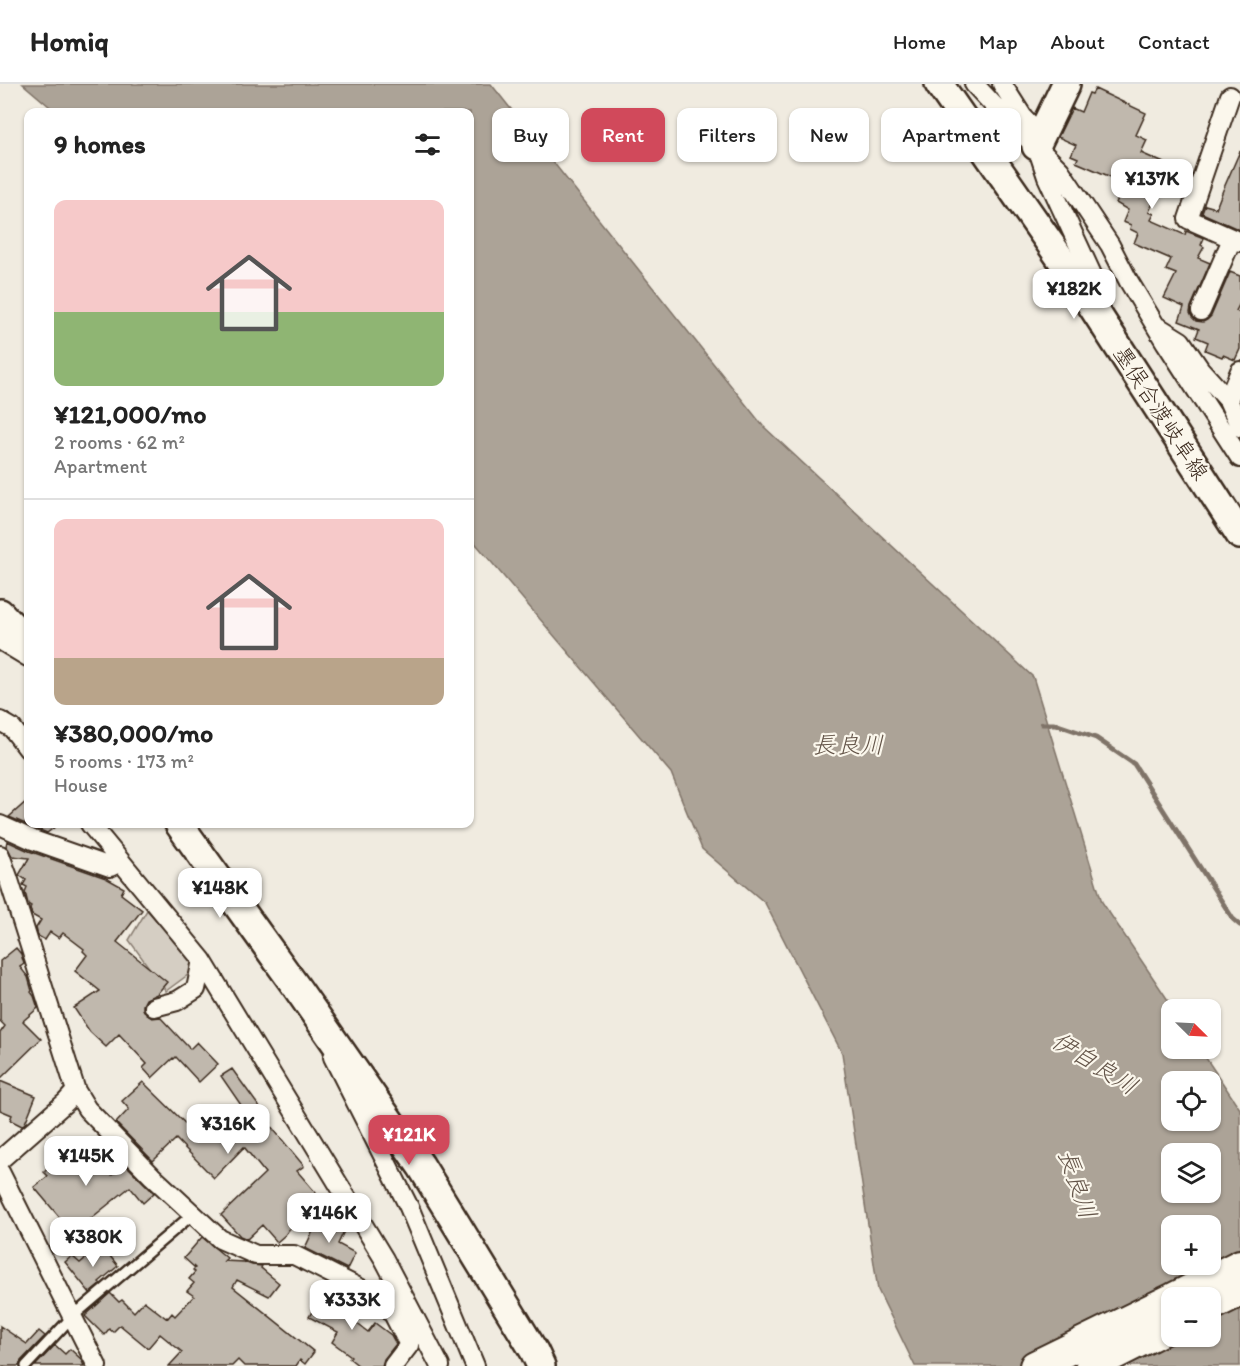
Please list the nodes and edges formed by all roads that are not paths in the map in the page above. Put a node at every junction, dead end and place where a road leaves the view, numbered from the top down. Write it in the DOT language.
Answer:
graph roads {
  1 [pos="939,84"];
  2 [pos="974,84"];
  3 [pos="1002,84"];
  4 [pos="1066,84"];
  5 [pos="1230,96"];
  6 [pos="1038,141"];
  7 [pos="1236,240"];
  8 [pos="1201,311"];
  9 [pos="1099,319"];
  10 [pos="1155,325"];
  11 [pos="1240,371"];
  12 [pos="1228,400"];
  13 [pos="1240,427"];
  14 [pos="1240,458"];
  15 [pos="1240,535"];
  16 [pos="0,613"];
  17 [pos="24,638"];
  18 [pos="0,640"];
  19 [pos="24,655"];
  20 [pos="0,721"];
  21 [pos="24,744"];
  22 [pos="0,825"];
  23 [pos="93,828"];
  24 [pos="181,828"];
  25 [pos="0,855"];
  26 [pos="121,862"];
  27 [pos="202,960"];
  28 [pos="297,988"];
  29 [pos="154,1007"];
  30 [pos="76,1091"];
  31 [pos="0,1160"];
  32 [pos="0,1172"];
  33 [pos="193,1214"];
  34 [pos="1240,1265"];
  35 [pos="1195,1287"];
  36 [pos="1240,1291"];
  37 [pos="1221,1300"];
  38 [pos="1161,1304"];
  39 [pos="72,1317"];
  40 [pos="1161,1330"];
  41 [pos="26,1366"];
  42 [pos="97,1366"];
  43 [pos="393,1366"];
  44 [pos="440,1366"];
  45 [pos="475,1366"];
  46 [pos="541,1366"];
  47 [pos="1035,1366"];
  48 [pos="1090,1366"];
  1 -- 9 [label="street, 墨俣合渡岐阜線"];
  2 -- 6 [label="street"];
  3 -- 6 [label="street"];
  4 -- 6 [label="street"];
  5 -- 7 [label="street"];
  6 -- 9 [label="street"];
  6 -- 10 [label="street"];
  7 -- 8 [label="street"];
  9 -- 15 [label="street, 墨俣合渡岐阜線"];
  10 -- 12 [label="street"];
  10 -- 14 [label="street"];
  11 -- 12 [label="street"];
  12 -- 13 [label="street"];
  16 -- 17 [label="street"];
  18 -- 19 [label="street"];
  20 -- 21 [label="street"];
  22 -- 26 [label="street"];
  23 -- 26 [label="street"];
  24 -- 28 [label="street"];
  25 -- 30 [label="street"];
  26 -- 27 [label="street"];
  27 -- 29 [label="street"];
  27 -- 44 [label="street"];
  28 -- 45 [label="street"];
  28 -- 46 [label="street"];
  30 -- 31 [label="street"];
  30 -- 33 [label="street"];
  32 -- 39 [label="street"];
  33 -- 39 [label="lane"];
  33 -- 43 [label="street"];
  34 -- 35 [label="main road"];
  36 -- 37 [label="main road"];
  38 -- 47 [label="main road"];
  39 -- 41 [label="lane"];
  39 -- 42 [label="street"];
  40 -- 48 [label="main road"];
}
